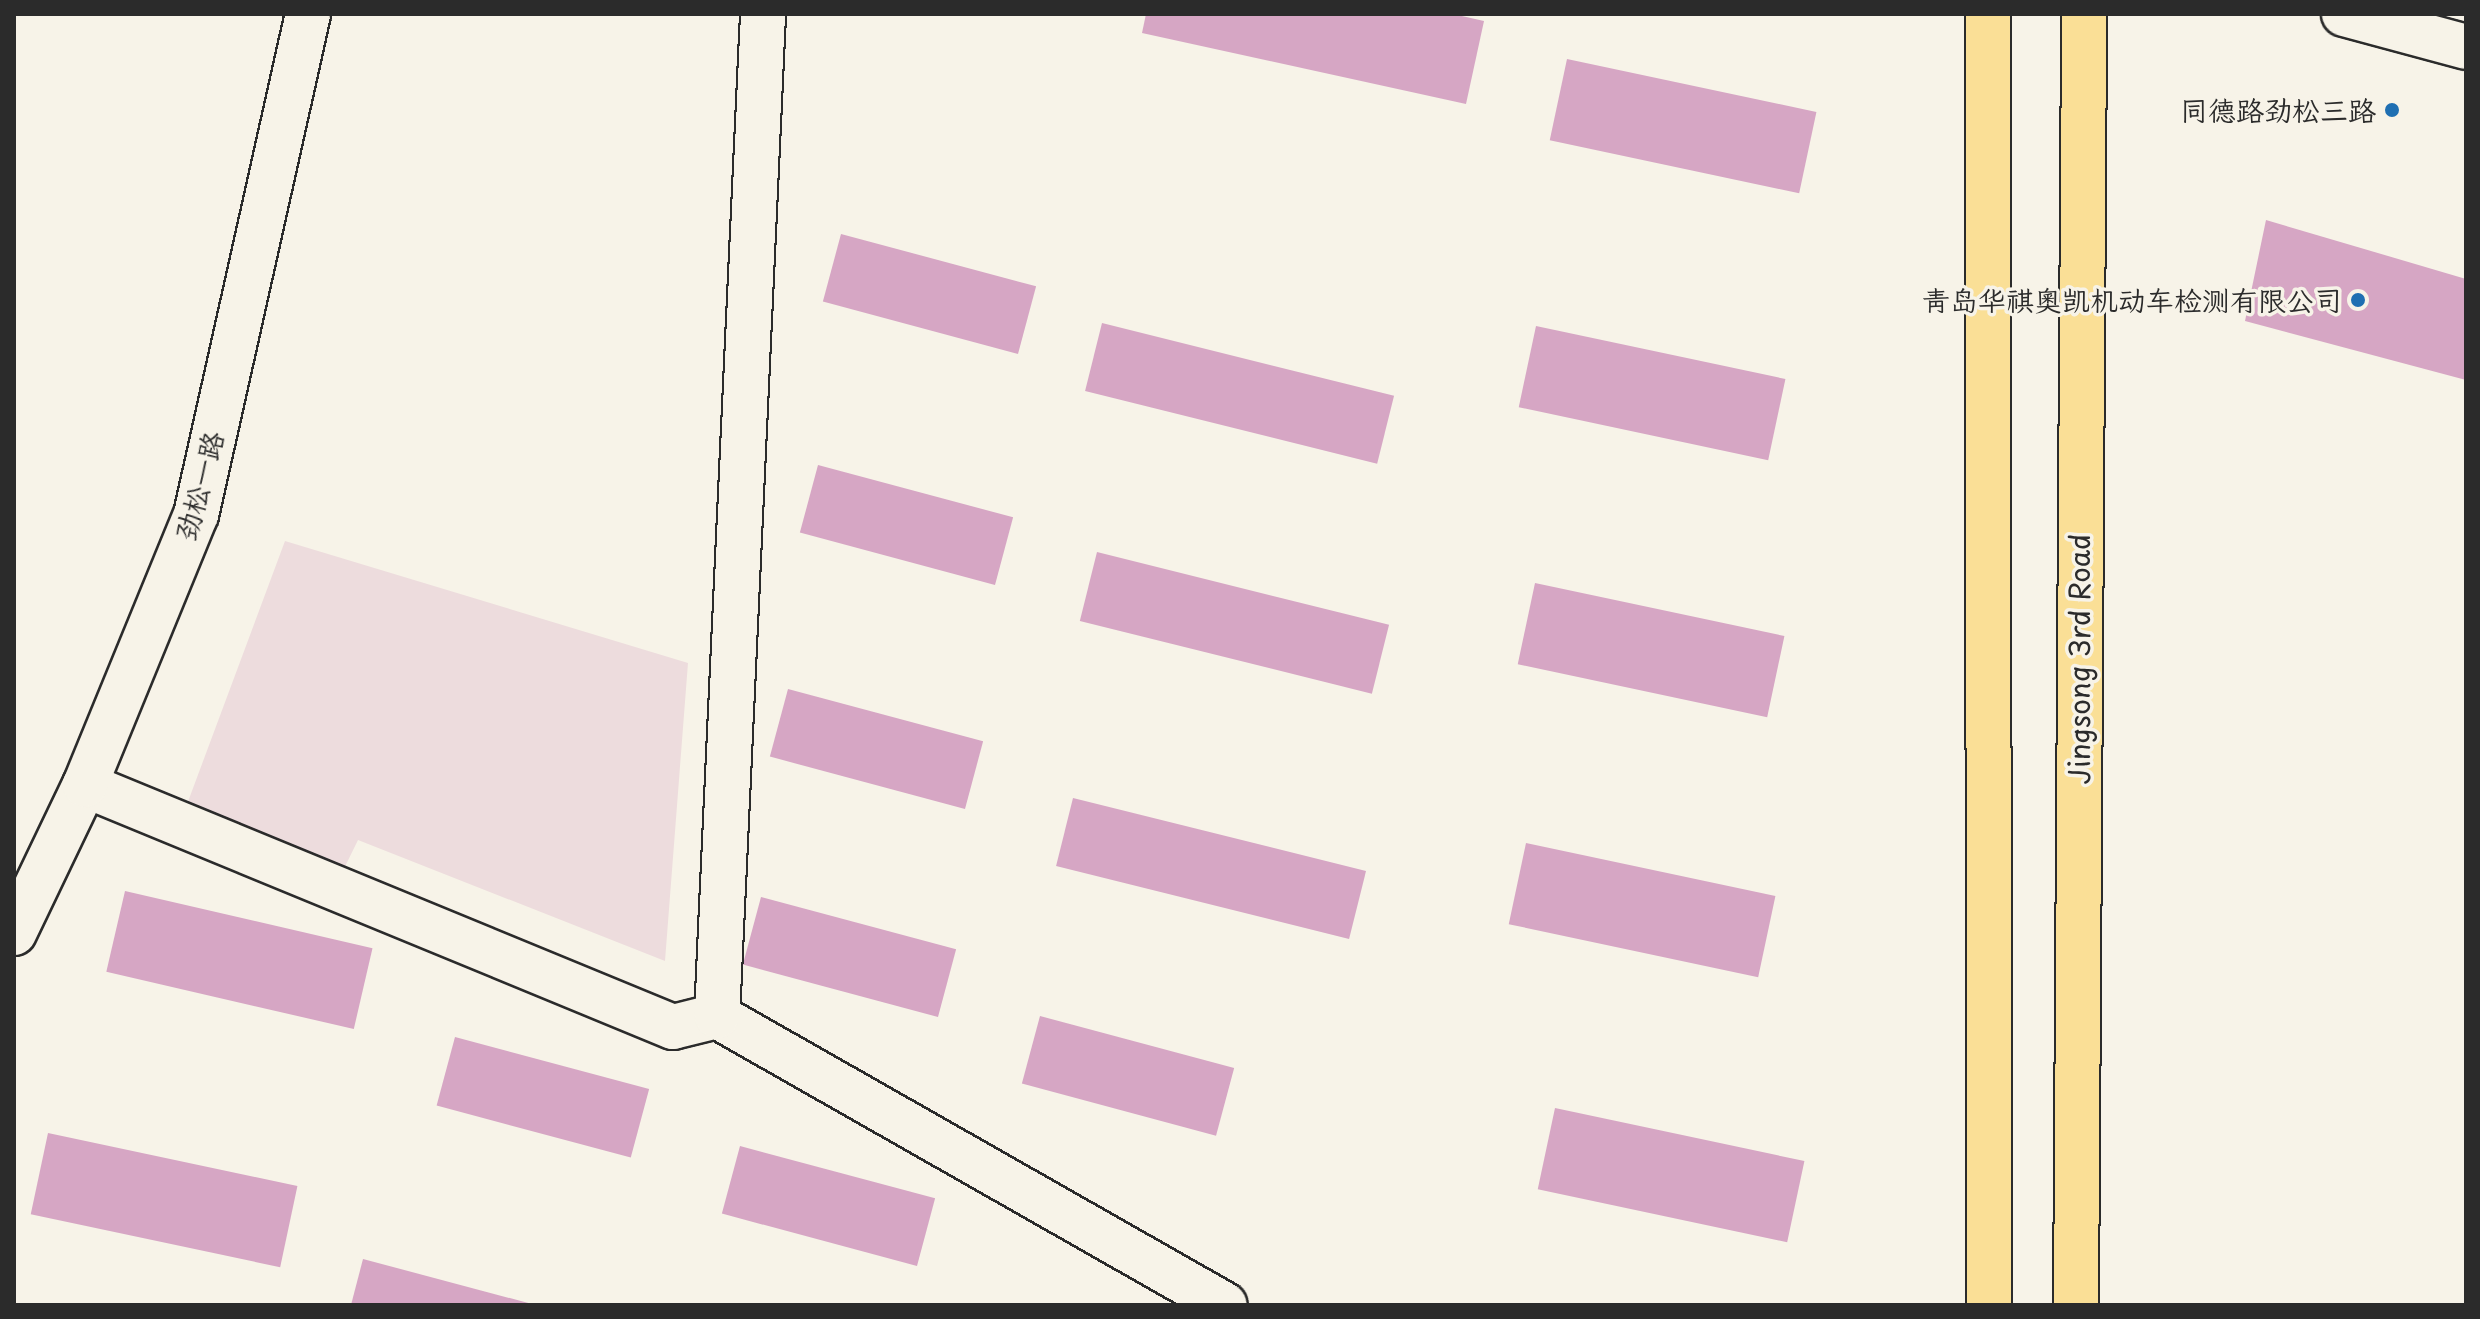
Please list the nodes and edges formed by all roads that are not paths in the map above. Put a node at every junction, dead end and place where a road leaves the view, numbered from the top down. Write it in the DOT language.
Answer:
graph roads {
  1 [pos="308,14"];
  2 [pos="763,14"];
  3 [pos="1988,14"];
  4 [pos="2084,14"];
  5 [pos="2344,14"];
  6 [pos="2466,47"];
  7 [pos="85,785"];
  8 [pos="14,933"];
  9 [pos="717,1016"];
  10 [pos="1225,1305"];
  11 [pos="1989,1305"];
  12 [pos="2076,1305"];
  1 -- 7 [label="street, 劲松一路"];
  2 -- 9 [label="street"];
  3 -- 11 [label="main road"];
  4 -- 12 [label="main road, Jingsong 3rd Road"];
  5 -- 6 [label="street"];
  7 -- 8 [label="street, 劲松一路"];
  7 -- 9 [label="street"];
  9 -- 10 [label="street"];
}
